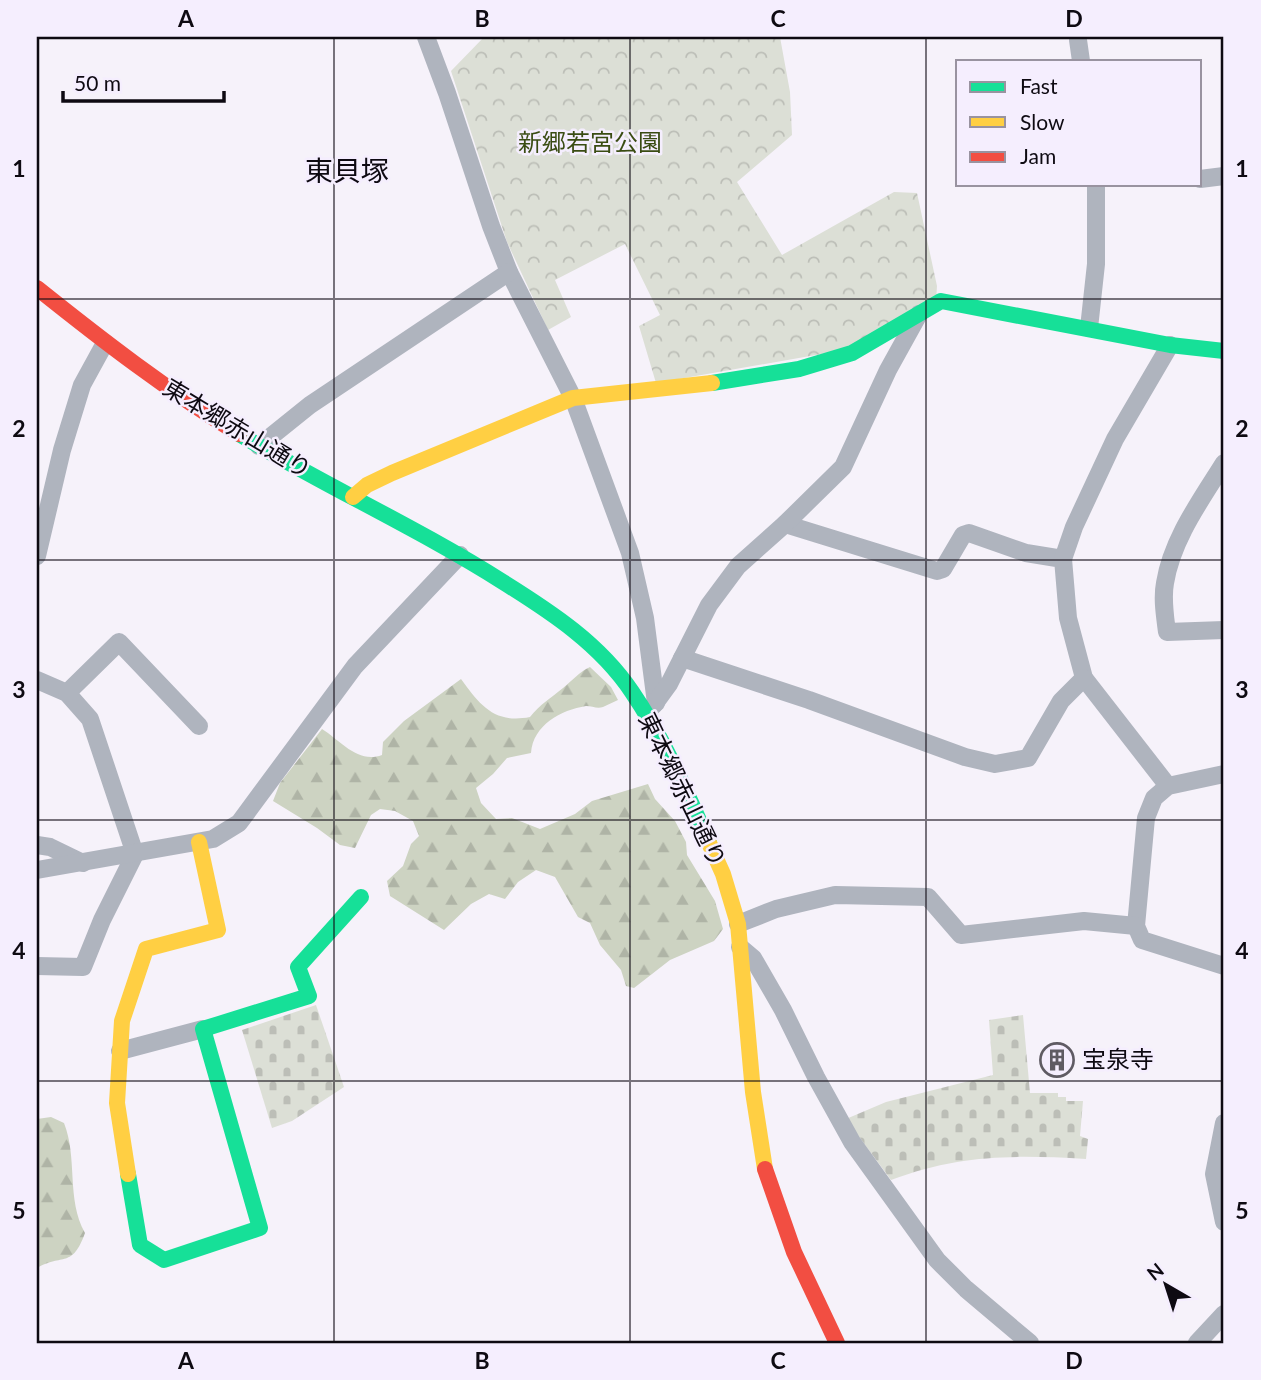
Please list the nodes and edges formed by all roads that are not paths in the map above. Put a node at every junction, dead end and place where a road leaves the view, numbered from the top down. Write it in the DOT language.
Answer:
graph roads {
  1 [pos="426,37"];
  2 [pos="1078,40"];
  3 [pos="1082,60"];
  4 [pos="1224,176"];
  5 [pos="1202,179"];
  6 [pos="1096,186"];
  7 [pos="509,272"];
  8 [pos="37,288"];
  9 [pos="920,313"];
  10 [pos="1089,328"];
  11 [pos="105,343"];
  12 [pos="1170,345"];
  13 [pos="1224,351"];
  14 [pos="573,398"];
  15 [pos="259,446"];
  16 [pos="1224,463"];
  17 [pos="353,497"];
  18 [pos="785,524"];
  19 [pos="460,555"];
  20 [pos="37,556"];
  21 [pos="1063,559"];
  22 [pos="1224,630"];
  23 [pos="682,658"];
  24 [pos="1084,678"];
  25 [pos="37,680"];
  26 [pos="67,693"];
  27 [pos="651,708"];
  28 [pos="199,726"];
  29 [pos="1224,774"];
  30 [pos="1168,786"];
  31 [pos="198,842"];
  32 [pos="37,845"];
  33 [pos="135,854"];
  34 [pos="83,863"];
  35 [pos="37,870"];
  36 [pos="361,897"];
  37 [pos="738,924"];
  38 [pos="1136,926"];
  39 [pos="740,947"];
  40 [pos="1219,961"];
  41 [pos="37,966"];
  42 [pos="203,1029"];
  43 [pos="120,1051"];
  44 [pos="1224,1123"];
  45 [pos="1224,1222"];
  46 [pos="1224,1314"];
  47 [pos="837,1343"];
  48 [pos="1030,1343"];
  49 [pos="1197,1343"];
  1 -- 7 [label="street"];
  2 -- 3 [label="street"];
  4 -- 5 [label="street"];
  6 -- 10 [label="street"];
  7 -- 14 [label="street"];
  7 -- 15 [label="street"];
  8 -- 11 [label="street, 東本郷赤山通り"];
  9 -- 10 [label="street"];
  9 -- 14 [label="street"];
  9 -- 18 [label="street"];
  10 -- 12 [label="street"];
  11 -- 15 [label="street, 東本郷赤山通り"];
  11 -- 20 [label="street"];
  12 -- 13 [label="street"];
  12 -- 21 [label="street"];
  14 -- 17 [label="street"];
  14 -- 27 [label="street"];
  15 -- 17 [label="street, 東本郷赤山通り"];
  16 -- 22 [label="street"];
  17 -- 19 [label="street, 東本郷赤山通り"];
  18 -- 21 [label="street"];
  18 -- 23 [label="street"];
  19 -- 27 [label="street, 東本郷赤山通り"];
  19 -- 31 [label="street"];
  21 -- 24 [label="street"];
  23 -- 24 [label="street"];
  23 -- 27 [label="street"];
  24 -- 30 [label="street"];
  25 -- 26 [label="street"];
  26 -- 28 [label="street"];
  26 -- 33 [label="street"];
  27 -- 37 [label="street, 東本郷赤山通り"];
  29 -- 30 [label="street"];
  30 -- 38 [label="street"];
  31 -- 33 [label="street"];
  31 -- 43 [label="street"];
  32 -- 34 [label="street"];
  33 -- 34 [label="street"];
  33 -- 41 [label="street"];
  34 -- 35 [label="street"];
  36 -- 42 [label="street"];
  37 -- 38 [label="street"];
  37 -- 39 [label="street, 東本郷赤山通り"];
  38 -- 40 [label="street"];
  39 -- 47 [label="street, 東本郷赤山通り"];
  39 -- 48 [label="street"];
  42 -- 43 [label="street"];
  42 -- 43 [label="street"];
  44 -- 45 [label="street"];
  46 -- 49 [label="street"];
}
